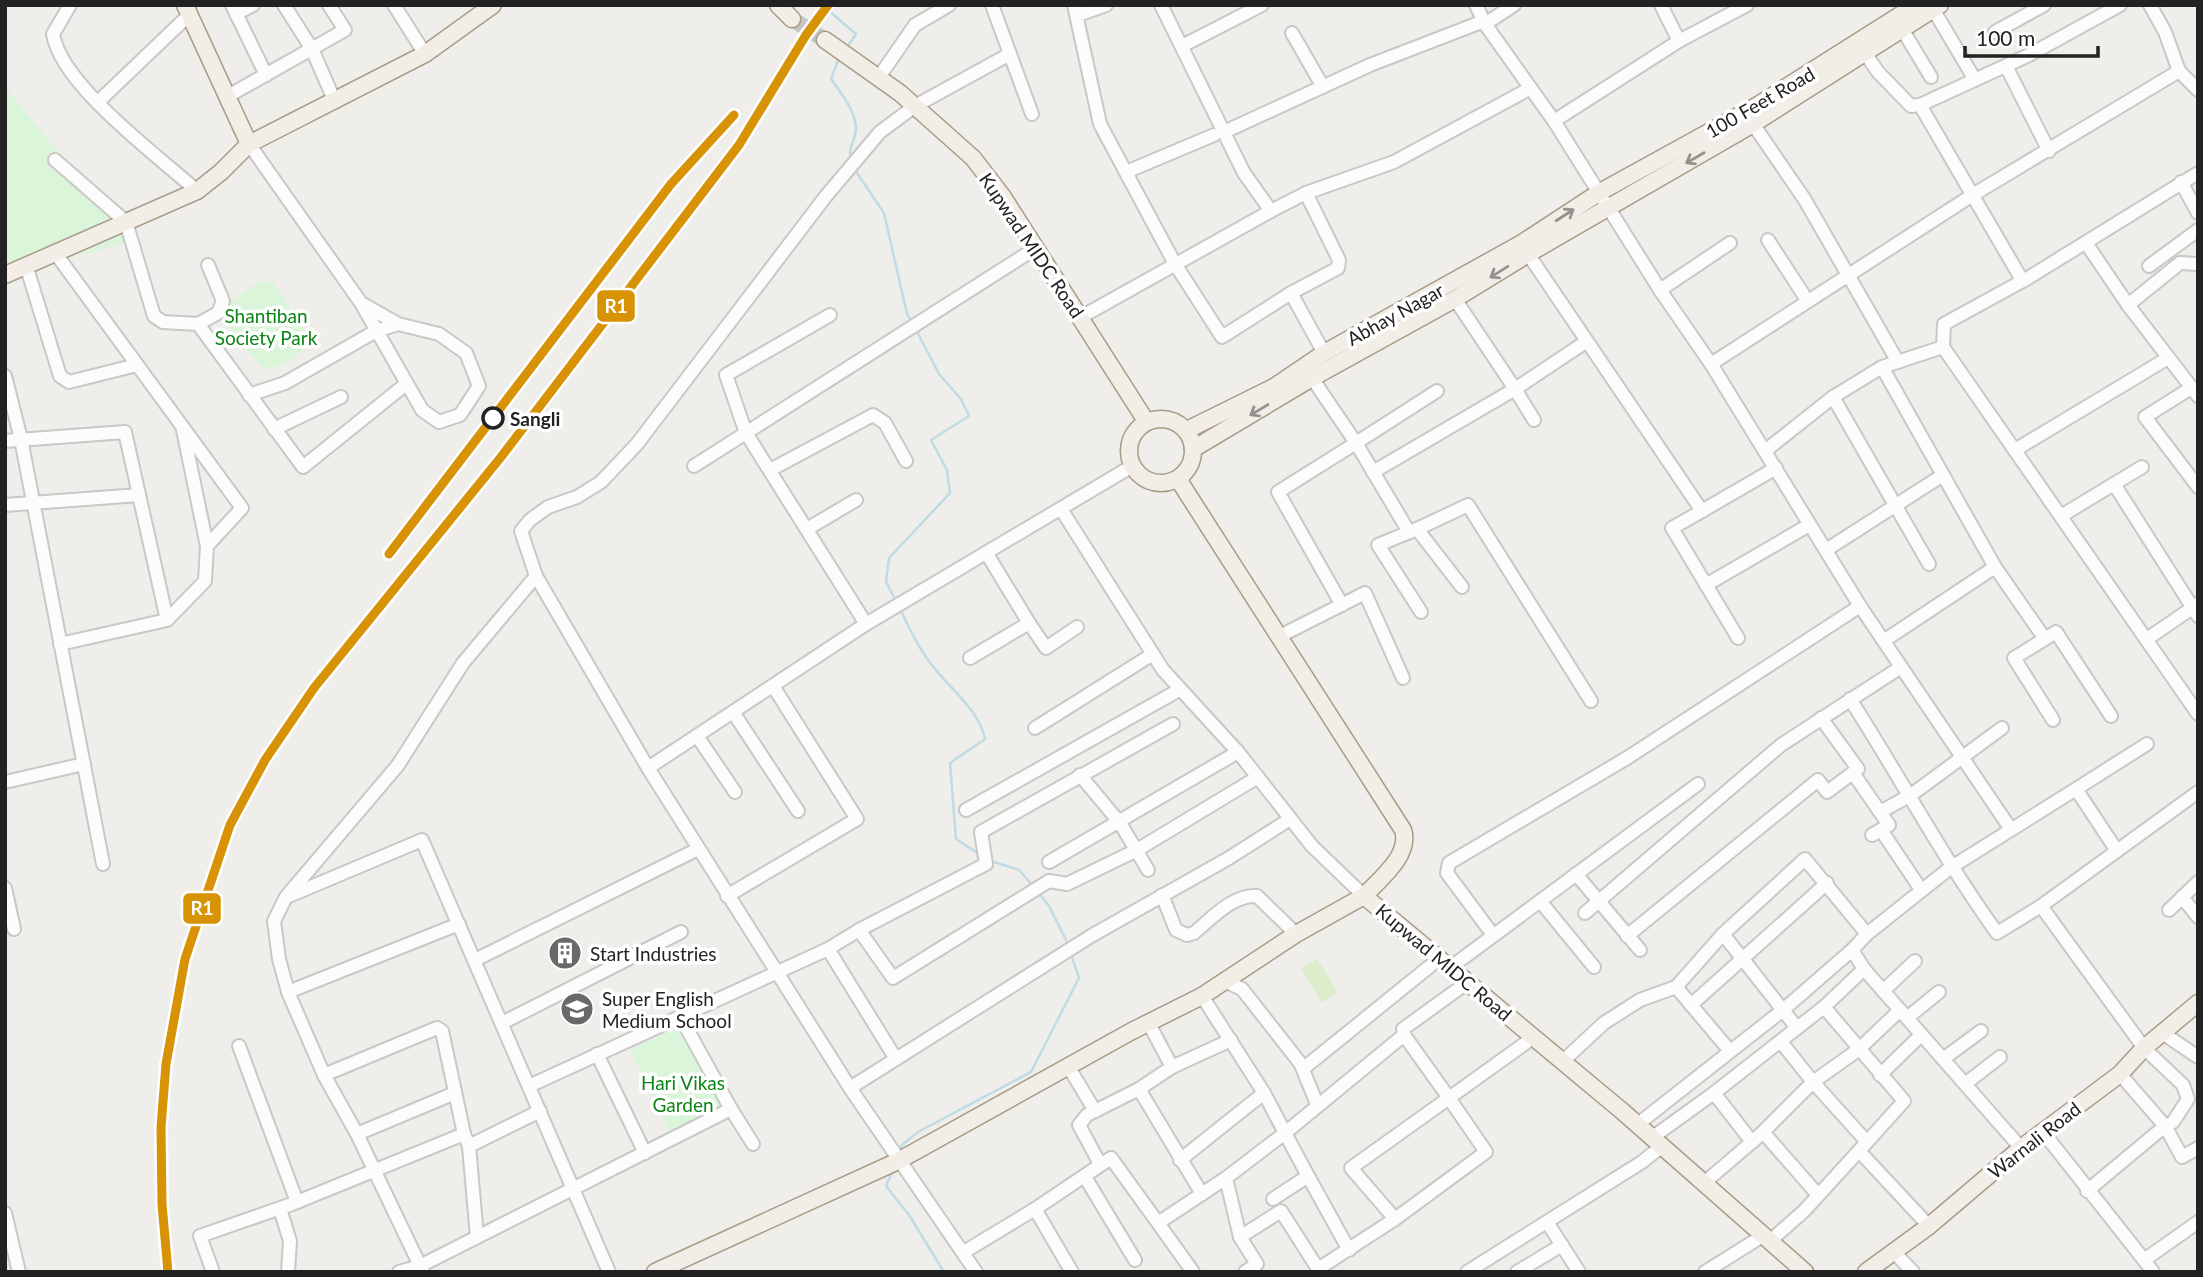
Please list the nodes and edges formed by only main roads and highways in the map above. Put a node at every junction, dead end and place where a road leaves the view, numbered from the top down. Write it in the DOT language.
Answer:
graph roads {
  1 [pos="493,5"];
  2 [pos="778,5"];
  3 [pos="1916,5"];
  4 [pos="1937,7"];
  5 [pos="187,10"];
  6 [pos="792,19"];
  7 [pos="825,40"];
  8 [pos="249,144"];
  9 [pos="1600,192"];
  10 [pos="5,275"];
  11 [pos="1146,421"];
  12 [pos="1187,430"];
  13 [pos="1193,449"];
  14 [pos="1178,479"];
  15 [pos="1364,896"];
  16 [pos="2198,1003"];
  17 [pos="655,1272"];
  18 [pos="1805,1272"];
  19 [pos="1866,1272"];
  1 -- 8 [label="main road"];
  2 -- 6 [label="main road"];
  3 -- 9 [label="main road, 100 Feet Road"];
  4 -- 13 [label="main road, one-way"];
  5 -- 8 [label="main road"];
  7 -- 11 [label="main road, Kupwad MIDC Road"];
  8 -- 10 [label="main road"];
  12 -- 9 [label="main road, Abhay Nagar, one-way"];
  11 -- 12 [label="main road"];
  11 -- 14 [label="main road"];
  12 -- 13 [label="main road"];
  13 -- 14 [label="main road"];
  14 -- 15 [label="main road, Kupwad MIDC Road"];
  15 -- 17 [label="main road"];
  15 -- 18 [label="main road, Kupwad MIDC Road"];
  16 -- 19 [label="main road, Warnali Road"];
}
